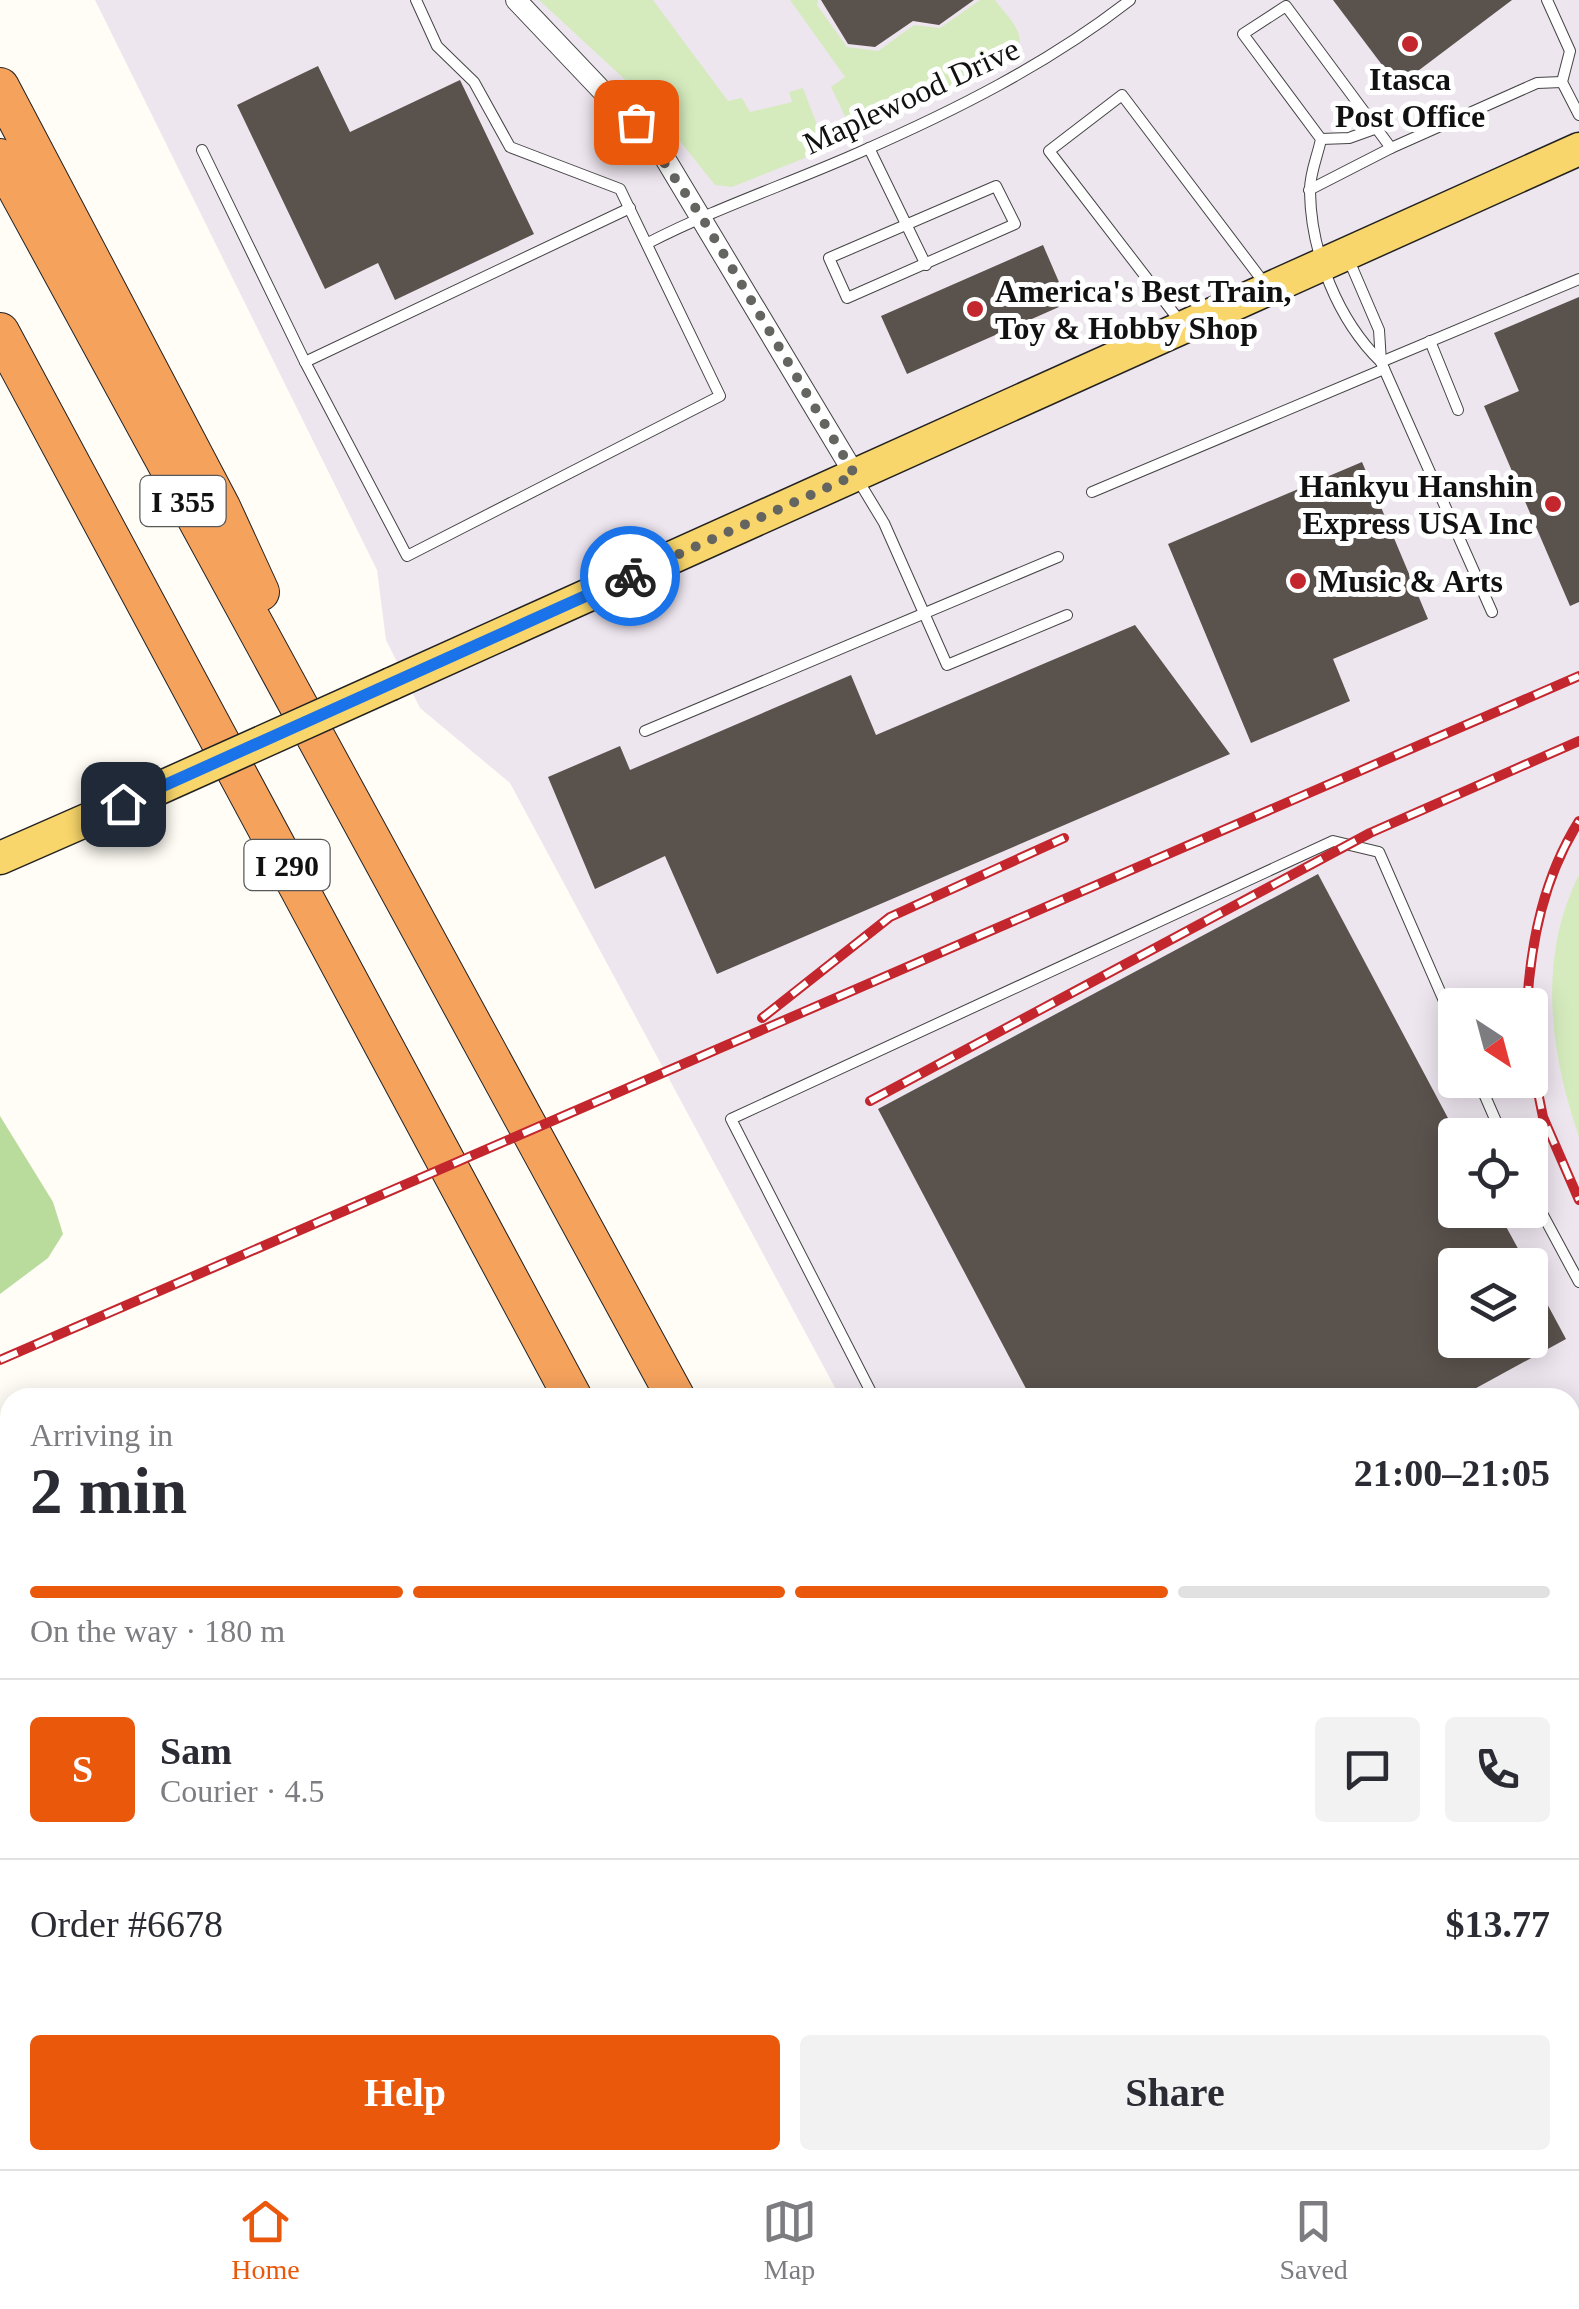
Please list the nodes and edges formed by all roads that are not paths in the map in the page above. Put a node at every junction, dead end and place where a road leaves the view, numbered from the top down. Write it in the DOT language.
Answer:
graph roads {
  1 [pos="416,0"];
  2 [pos="516,0"];
  3 [pos="1130,0"];
  4 [pos="1547,0"];
  5 [pos="1562,82"];
  6 [pos="0,87"];
  7 [pos="1579,116"];
  8 [pos="1376,128"];
  9 [pos="1322,139"];
  10 [pos="868,148"];
  11 [pos="1391,148"];
  12 [pos="1579,148"];
  13 [pos="202,150"];
  14 [pos="0,158"];
  15 [pos="1310,190"];
  16 [pos="630,208"];
  17 [pos="701,216"];
  18 [pos="906,224"];
  19 [pos="648,244"];
  20 [pos="1334,259"];
  21 [pos="926,264"];
  22 [pos="1579,279"];
  23 [pos="1268,289"];
  24 [pos="1184,327"];
  25 [pos="0,332"];
  26 [pos="1430,341"];
  27 [pos="305,362"];
  28 [pos="1382,365"];
  29 [pos="1458,410"];
  30 [pos="855,475"];
  31 [pos="1092,492"];
  32 [pos="1058,557"];
  33 [pos="1492,612"];
  34 [pos="922,615"];
  35 [pos="1067,616"];
  36 [pos="645,731"];
  37 [pos="373,840"];
  38 [pos="0,858"];
  39 [pos="1438,988"];
  40 [pos="1548,1225"];
  41 [pos="1579,1282"];
  42 [pos="568,1388"];
  43 [pos="671,1388"];
  44 [pos="869,1388"];
  1 -- 16 [label="lane"];
  2 -- 17 [label="street"];
  3 -- 10 [label="lane, Maplewood Drive"];
  4 -- 5 [label="lane"];
  5 -- 7 [label="lane"];
  5 -- 11 [label="lane"];
  6 -- 37 [label="highway, I 290"];
  8 -- 9 [label="lane"];
  8 -- 9 [label="lane"];
  8 -- 11 [label="lane"];
  9 -- 15 [label="lane"];
  10 -- 17 [label="lane, Maplewood Drive"];
  10 -- 18 [label="lane"];
  11 -- 15 [label="lane"];
  12 -- 20 [label="main road"];
  13 -- 27 [label="lane"];
  14 -- 37 [label="highway, I 355"];
  15 -- 20 [label="lane"];
  16 -- 19 [label="lane"];
  16 -- 27 [label="lane"];
  17 -- 19 [label="lane, Maplewood Drive"];
  17 -- 30 [label="street"];
  18 -- 21 [label="lane"];
  18 -- 21 [label="lane"];
  18 -- 21 [label="lane"];
  19 -- 27 [label="lane"];
  20 -- 23 [label="main road"];
  20 -- 28 [label="lane"];
  20 -- 28 [label="lane"];
  22 -- 26 [label="lane"];
  23 -- 24 [label="main road"];
  23 -- 24 [label="lane"];
  24 -- 30 [label="main road"];
  25 -- 42 [label="highway, I 290"];
  26 -- 28 [label="lane"];
  26 -- 29 [label="lane"];
  28 -- 31 [label="lane"];
  28 -- 33 [label="lane"];
  30 -- 34 [label="lane"];
  30 -- 38 [label="main road, bridge"];
  32 -- 34 [label="lane"];
  34 -- 35 [label="lane"];
  34 -- 36 [label="lane"];
  37 -- 43 [label="highway, I 290"];
  39 -- 44 [label="lane"];
  40 -- 41 [label="lane"];
}
